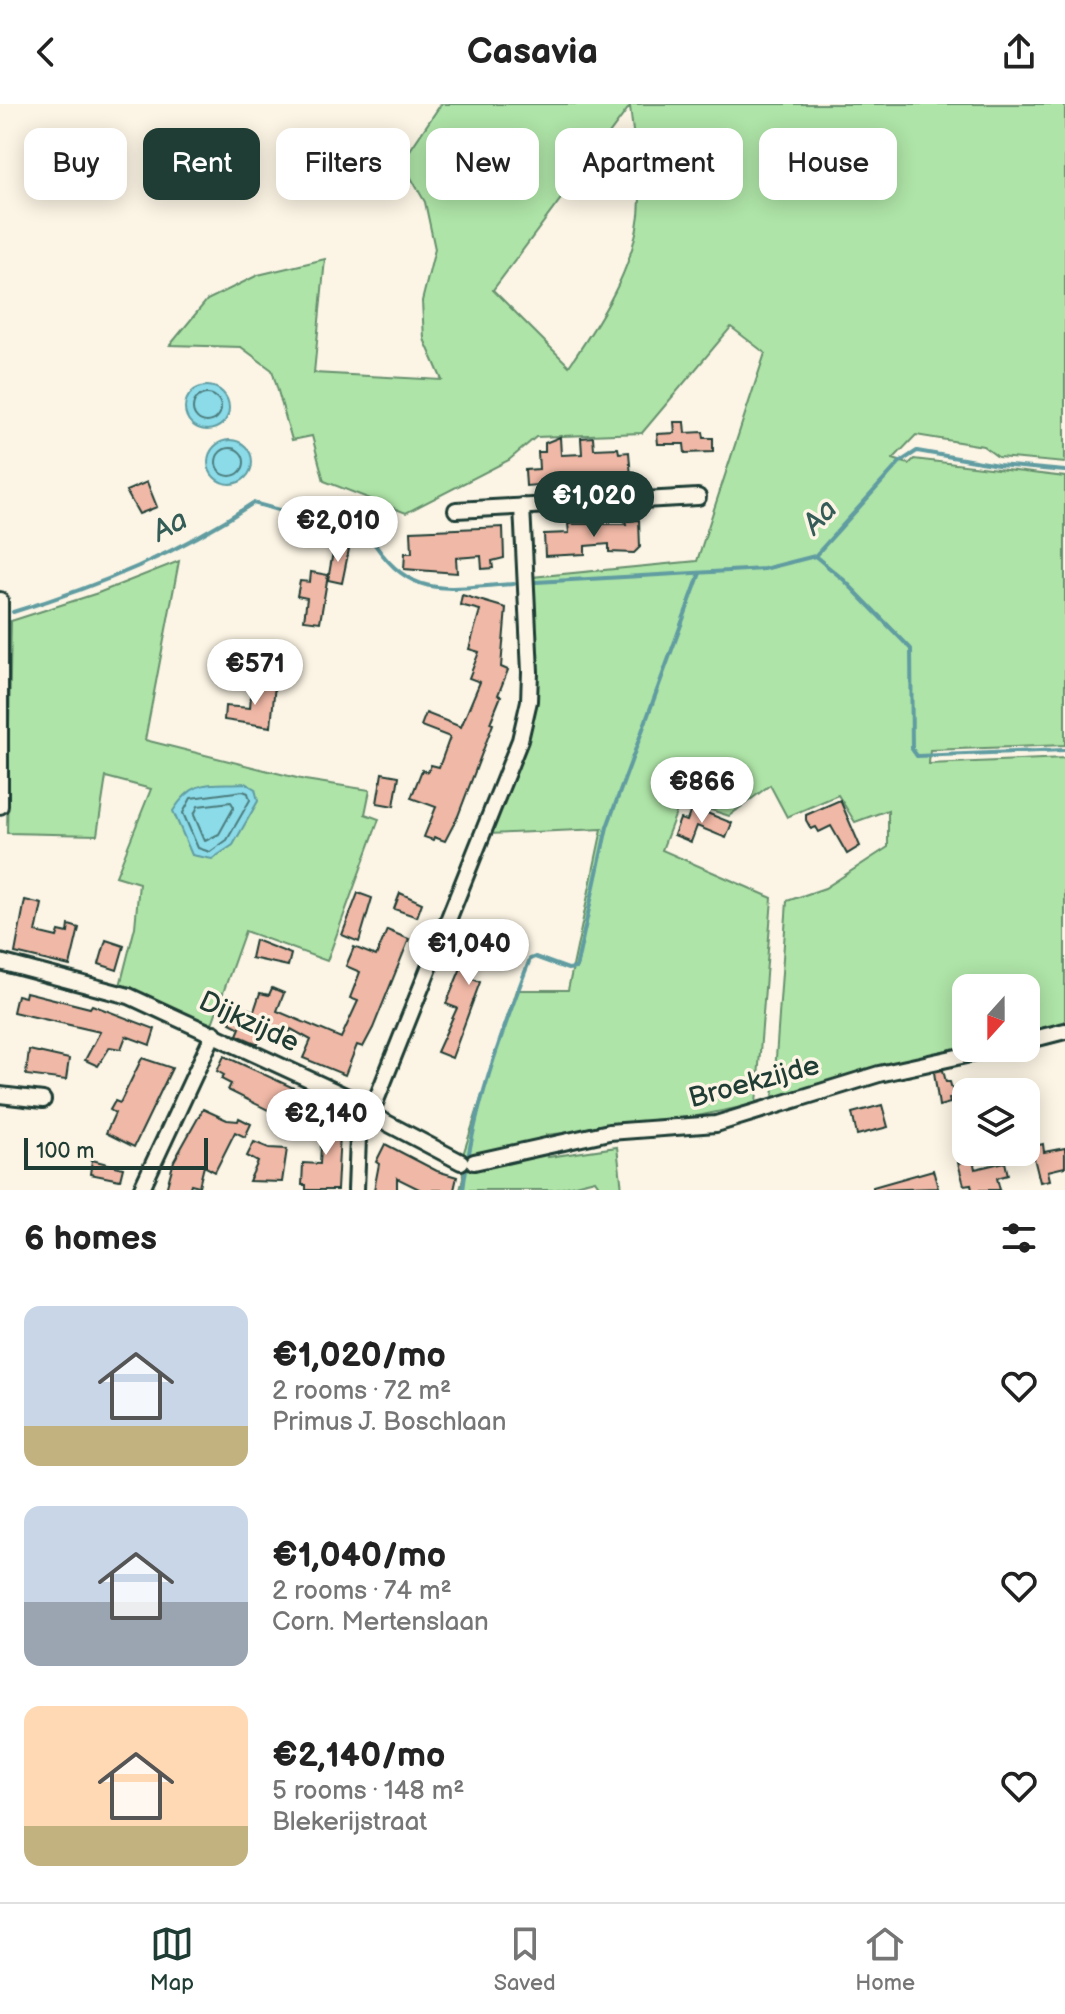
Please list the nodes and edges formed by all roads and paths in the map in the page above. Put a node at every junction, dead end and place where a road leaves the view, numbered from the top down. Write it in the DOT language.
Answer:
graph roads {
  1 [pos="698,497"];
  2 [pos="522,506"];
  3 [pos="456,510"];
  4 [pos="0,601"];
  5 [pos="1,622"];
  6 [pos="0,629"];
  7 [pos="0,806"];
  8 [pos="0,962"];
  9 [pos="1065,1031"];
  10 [pos="214,1033"];
  11 [pos="1040,1037"];
  12 [pos="952,1058"];
  13 [pos="0,1095"];
  14 [pos="43,1100"];
  15 [pos="364,1111"];
  16 [pos="468,1162"];
  17 [pos="141,1190"];
  18 [pos="356,1190"];
  1 -- 2 [label="street"];
  2 -- 3 [label="street"];
  2 -- 15 [label="street"];
  4 -- 5 [label="street"];
  5 -- 6 [label="street"];
  6 -- 7 [label="street"];
  8 -- 10 [label="street, Dijkzijde"];
  9 -- 11 [label="street"];
  10 -- 15 [label="street, Dijkzijde"];
  10 -- 17 [label="street"];
  12 -- 16 [label="street, Broekzijde"];
  13 -- 14 [label="street"];
  15 -- 16 [label="street, Dijkzijde"];
  15 -- 18 [label="street"];
}
